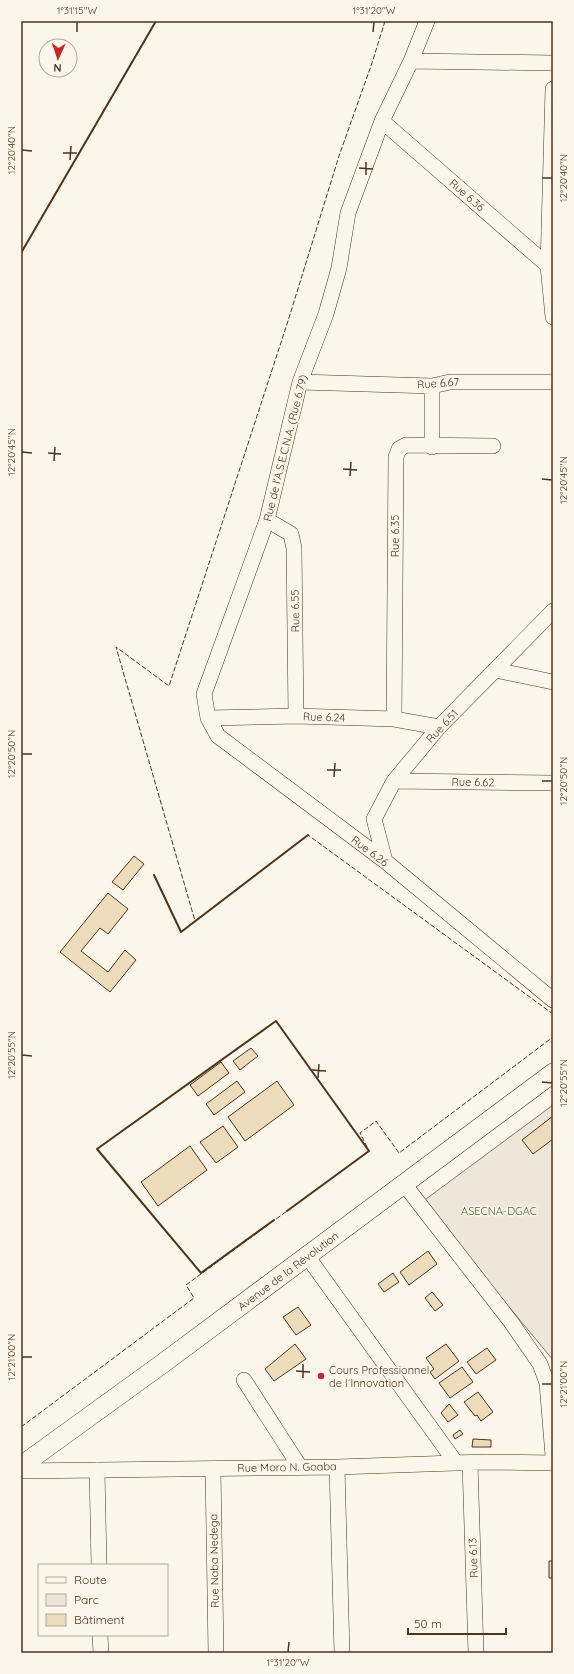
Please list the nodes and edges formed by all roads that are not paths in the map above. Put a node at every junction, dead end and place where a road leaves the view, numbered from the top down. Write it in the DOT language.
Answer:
graph roads {
  1 [pos="426,21"];
  2 [pos="411,61"];
  3 [pos="553,63"];
  4 [pos="553,89"];
  5 [pos="382,121"];
  6 [pos="552,269"];
  7 [pos="553,317"];
  8 [pos="300,382"];
  9 [pos="553,382"];
  10 [pos="432,386"];
  11 [pos="493,446"];
  12 [pos="432,447"];
  13 [pos="267,520"];
  14 [pos="553,611"];
  15 [pos="495,670"];
  16 [pos="553,682"];
  17 [pos="204,694"];
  18 [pos="296,716"];
  19 [pos="208,718"];
  20 [pos="394,719"];
  21 [pos="439,727"];
  22 [pos="394,781"];
  23 [pos="553,783"];
  24 [pos="385,861"];
  25 [pos="553,1000"];
  26 [pos="553,1074"];
  27 [pos="404,1184"];
  28 [pos="307,1256"];
  29 [pos="244,1380"];
  30 [pos="553,1456"];
  31 [pos="463,1463"];
  32 [pos="553,1463"];
  33 [pos="21,1466"];
  34 [pos="300,1467"];
  35 [pos="337,1467"];
  36 [pos="213,1468"];
  37 [pos="97,1470"];
  38 [pos="21,1471"];
  39 [pos="99,1564"];
  40 [pos="100,1636"];
  41 [pos="101,1653"];
  42 [pos="216,1653"];
  43 [pos="342,1653"];
  44 [pos="476,1653"];
  1 -- 2 [label="street, Rue de l'A.S.E.C.N.A. (Rue 6.79)"];
  2 -- 3 [label="street"];
  2 -- 5 [label="street, Rue de l'A.S.E.C.N.A. (Rue 6.79)"];
  4 -- 6 [label="street"];
  5 -- 6 [label="street, Rue 6.36"];
  5 -- 8 [label="street, Rue de l'A.S.E.C.N.A. (Rue 6.79)"];
  6 -- 7 [label="street"];
  8 -- 10 [label="street, Rue 6.67"];
  8 -- 13 [label="street, Rue de l'A.S.E.C.N.A. (Rue 6.79)"];
  9 -- 10 [label="street, Rue 6.67"];
  10 -- 12 [label="street"];
  11 -- 12 [label="street, Rue 6.35"];
  12 -- 20 [label="street, Rue 6.35"];
  13 -- 17 [label="street, Rue de l'A.S.E.C.N.A. (Rue 6.79)"];
  13 -- 18 [label="street, Rue 6.55"];
  14 -- 15 [label="street, Rue 6.51"];
  15 -- 16 [label="street"];
  15 -- 21 [label="street, Rue 6.51"];
  17 -- 19 [label="street, Rue 6.26"];
  18 -- 19 [label="street, Rue 6.24"];
  18 -- 20 [label="street, Rue 6.24"];
  19 -- 24 [label="street, Rue 6.26"];
  20 -- 21 [label="street, Rue 6.24"];
  21 -- 22 [label="street, Rue 6.51"];
  22 -- 23 [label="street, Rue 6.62"];
  22 -- 24 [label="street, Rue 6.51"];
  24 -- 25 [label="street, Rue 6.26"];
  26 -- 27 [label="main road, Avenue de la Révolution"];
  27 -- 28 [label="main road, Avenue de la Révolution"];
  27 -- 30 [label="street"];
  28 -- 31 [label="street"];
  28 -- 33 [label="main road, Avenue de la Révolution"];
  29 -- 34 [label="street"];
  31 -- 32 [label="street, Rue Moro N. Goaba"];
  31 -- 35 [label="street, Rue Moro N. Goaba"];
  31 -- 44 [label="street, Rue 6.13"];
  34 -- 35 [label="street, Rue Moro N. Goaba"];
  34 -- 36 [label="street, Rue Moro N. Goaba"];
  35 -- 43 [label="street"];
  36 -- 37 [label="street, Rue Moro N. Goaba"];
  36 -- 42 [label="street, Rue Naba Nedega"];
  37 -- 38 [label="street, Rue Moro N. Goaba"];
  37 -- 39 [label="street"];
  40 -- 41 [label="street"];
}
